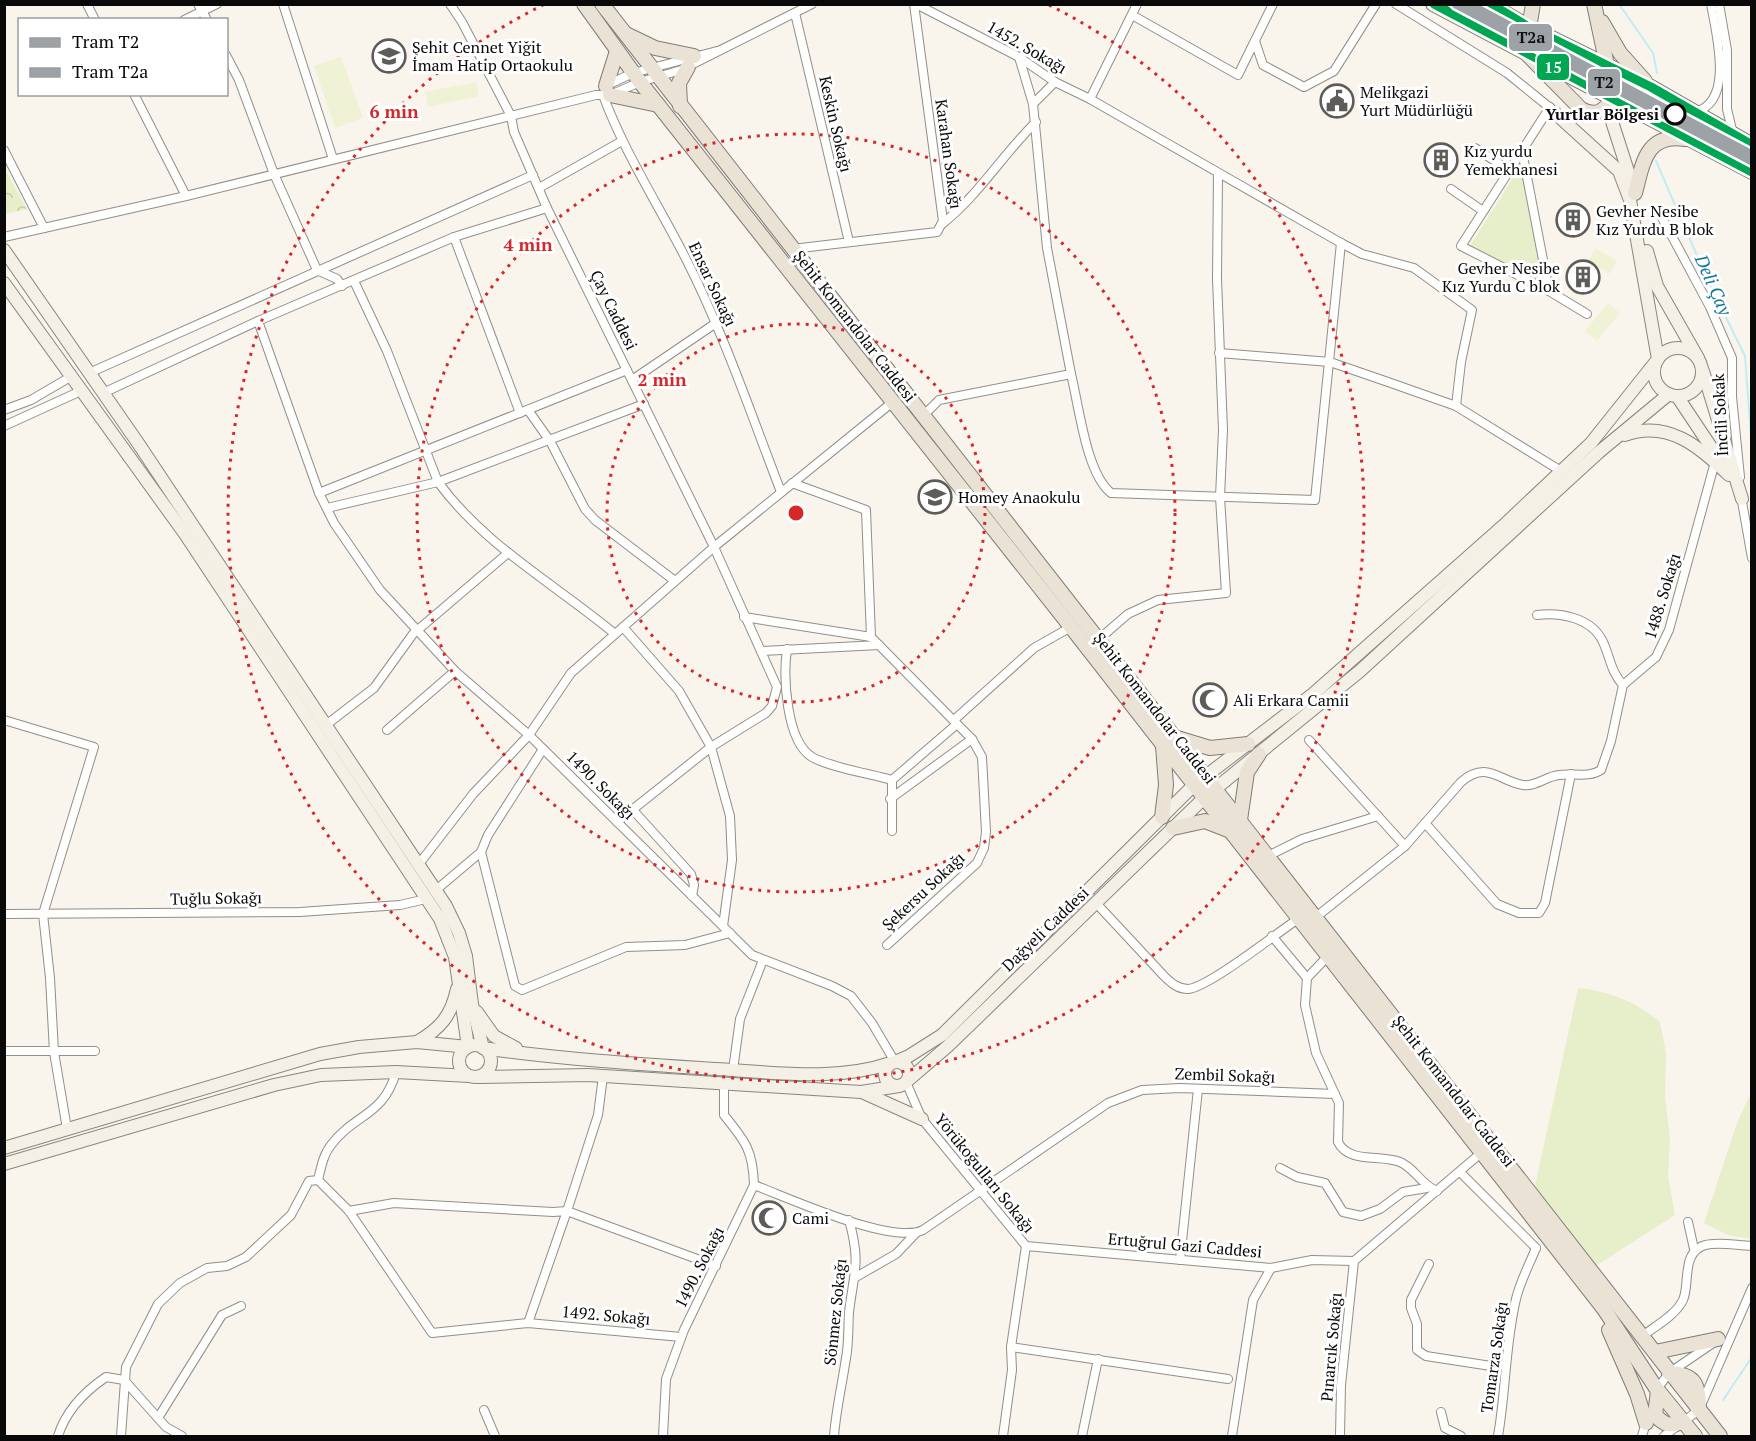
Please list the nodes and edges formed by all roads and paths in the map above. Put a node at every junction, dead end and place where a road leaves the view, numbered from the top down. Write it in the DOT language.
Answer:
graph roads {
  1 [pos="87,4"];
  2 [pos="217,4"];
  3 [pos="283,4"];
  4 [pos="450,4"];
  5 [pos="584,4"];
  6 [pos="602,4"];
  7 [pos="812,4"];
  8 [pos="915,4"];
  9 [pos="1137,4"];
  10 [pos="1273,4"];
  11 [pos="1376,4"];
  12 [pos="1396,4"];
  13 [pos="1433,4"];
  14 [pos="1490,4"];
  15 [pos="1533,4"];
  16 [pos="1711,4"];
  17 [pos="1719,4"];
  18 [pos="1594,6"];
  19 [pos="200,8"];
  20 [pos="795,13"];
  21 [pos="1132,15"];
  22 [pos="94,18"];
  23 [pos="187,18"];
  24 [pos="1527,26"];
  25 [pos="623,32"];
  26 [pos="1255,41"];
  27 [pos="617,51"];
  28 [pos="1525,52"];
  29 [pos="1019,57"];
  30 [pos="228,60"];
  31 [pos="691,62"];
  32 [pos="1608,66"];
  33 [pos="654,73"];
  34 [pos="636,77"];
  35 [pos="1055,82"];
  36 [pos="1650,87"];
  37 [pos="604,93"];
  38 [pos="135,96"];
  39 [pos="1090,99"];
  40 [pos="1611,102"];
  41 [pos="1033,104"];
  42 [pos="658,106"];
  43 [pos="680,106"];
  44 [pos="1553,110"];
  45 [pos="1694,112"];
  46 [pos="511,116"];
  47 [pos="1036,122"];
  48 [pos="1733,134"];
  49 [pos="1692,140"];
  50 [pos="622,141"];
  51 [pos="1752,145"];
  52 [pos="1475,148"];
  53 [pos="4,150"];
  54 [pos="1522,151"];
  55 [pos="333,159"];
  56 [pos="1509,170"];
  57 [pos="1752,172"];
  58 [pos="274,174"];
  59 [pos="1218,174"];
  60 [pos="533,175"];
  61 [pos="539,188"];
  62 [pos="1451,189"];
  63 [pos="1635,193"];
  64 [pos="186,196"];
  65 [pos="547,208"];
  66 [pos="1483,210"];
  67 [pos="1660,214"];
  68 [pos="942,224"];
  69 [pos="44,228"];
  70 [pos="4,237"];
  71 [pos="454,237"];
  72 [pos="849,243"];
  73 [pos="1341,243"];
  74 [pos="792,249"];
  75 [pos="4,250"];
  76 [pos="316,270"];
  77 [pos="354,281"];
  78 [pos="4,283"];
  79 [pos="342,286"];
  80 [pos="1549,291"];
  81 [pos="1587,314"];
  82 [pos="258,321"];
  83 [pos="716,322"];
  84 [pos="1219,353"];
  85 [pos="1658,359"];
  86 [pos="1699,361"];
  87 [pos="1330,362"];
  88 [pos="627,370"];
  89 [pos="89,373"];
  90 [pos="1071,374"];
  91 [pos="72,376"];
  92 [pos="632,380"];
  93 [pos="82,390"];
  94 [pos="103,393"];
  95 [pos="1673,395"];
  96 [pos="894,401"];
  97 [pos="644,404"];
  98 [pos="1456,406"];
  99 [pos="4,410"];
  100 [pos="524,412"];
  101 [pos="922,416"];
  102 [pos="4,426"];
  103 [pos="1615,439"];
  104 [pos="550,441"];
  105 [pos="426,450"];
  106 [pos="1715,462"];
  107 [pos="1561,471"];
  108 [pos="1729,475"];
  109 [pos="438,482"];
  110 [pos="792,483"];
  111 [pos="781,492"];
  112 [pos="319,494"];
  113 [pos="1220,497"];
  114 [pos="1747,498"];
  115 [pos="327,508"];
  116 [pos="714,547"];
  117 [pos="508,553"];
  118 [pos="1752,558"];
  119 [pos="675,581"];
  120 [pos="1537,615"];
  121 [pos="744,617"];
  122 [pos="623,627"];
  123 [pos="1071,627"];
  124 [pos="419,630"];
  125 [pos="615,634"];
  126 [pos="871,637"];
  127 [pos="1098,640"];
  128 [pos="879,645"];
  129 [pos="787,649"];
  130 [pos="761,651"];
  131 [pos="455,671"];
  132 [pos="1623,685"];
  133 [pos="4,720"];
  134 [pos="955,722"];
  135 [pos="326,725"];
  136 [pos="387,730"];
  137 [pos="529,735"];
  138 [pos="972,739"];
  139 [pos="1309,740"];
  140 [pos="1169,741"];
  141 [pos="1248,744"];
  142 [pos="711,747"];
  143 [pos="543,749"];
  144 [pos="1259,754"];
  145 [pos="1571,774"];
  146 [pos="1206,775"];
  147 [pos="892,780"];
  148 [pos="1194,785"];
  149 [pos="1215,789"];
  150 [pos="1204,798"];
  151 [pos="890,799"];
  152 [pos="632,809"];
  153 [pos="1378,816"];
  154 [pos="1162,817"];
  155 [pos="617,822"];
  156 [pos="1425,823"];
  157 [pos="1235,825"];
  158 [pos="1173,828"];
  159 [pos="892,831"];
  160 [pos="1405,846"];
  161 [pos="481,852"];
  162 [pos="1268,856"];
  163 [pos="419,864"];
  164 [pos="431,895"];
  165 [pos="692,896"];
  166 [pos="1096,903"];
  167 [pos="4,914"];
  168 [pos="43,914"];
  169 [pos="1316,917"];
  170 [pos="1298,919"];
  171 [pos="723,926"];
  172 [pos="730,933"];
  173 [pos="1272,936"];
  174 [pos="887,945"];
  175 [pos="1328,956"];
  176 [pos="763,960"];
  177 [pos="1307,978"];
  178 [pos="459,982"];
  179 [pos="472,1004"];
  180 [pos="417,1042"];
  181 [pos="468,1047"];
  182 [pos="483,1048"];
  183 [pos="4,1051"];
  184 [pos="95,1051"];
  185 [pos="54,1052"];
  186 [pos="537,1055"];
  187 [pos="893,1063"];
  188 [pos="732,1070"];
  189 [pos="396,1072"];
  190 [pos="474,1076"];
  191 [pos="603,1076"];
  192 [pos="724,1084"];
  193 [pos="903,1084"];
  194 [pos="1198,1089"];
  195 [pos="861,1092"];
  196 [pos="1335,1094"];
  197 [pos="922,1119"];
  198 [pos="67,1130"];
  199 [pos="4,1148"];
  200 [pos="1481,1153"];
  201 [pos="4,1164"];
  202 [pos="1280,1168"];
  203 [pos="1460,1172"];
  204 [pos="318,1180"];
  205 [pos="754,1185"];
  206 [pos="1427,1188"];
  207 [pos="1437,1191"];
  208 [pos="979,1193"];
  209 [pos="350,1211"];
  210 [pos="567,1211"];
  211 [pos="849,1220"];
  212 [pos="1688,1222"];
  213 [pos="916,1233"];
  214 [pos="1551,1242"];
  215 [pos="1026,1246"];
  216 [pos="1752,1246"];
  217 [pos="1536,1248"];
  218 [pos="1694,1249"];
  219 [pos="1180,1260"];
  220 [pos="1354,1261"];
  221 [pos="1429,1264"];
  222 [pos="716,1266"];
  223 [pos="1271,1268"];
  224 [pos="856,1276"];
  225 [pos="1752,1288"];
  226 [pos="1593,1296"];
  227 [pos="241,1306"];
  228 [pos="528,1323"];
  229 [pos="1733,1329"];
  230 [pos="681,1337"];
  231 [pos="1641,1337"];
  232 [pos="1718,1339"];
  233 [pos="1011,1347"];
  234 [pos="1655,1352"];
  235 [pos="1098,1359"];
  236 [pos="1506,1365"];
  237 [pos="1669,1373"];
  238 [pos="1228,1379"];
  239 [pos="124,1380"];
  240 [pos="1657,1389"];
  241 [pos="484,1410"];
  242 [pos="1699,1410"];
  243 [pos="1441,1412"];
  244 [pos="158,1418"];
  245 [pos="1683,1422"];
  246 [pos="1646,1423"];
  247 [pos="1340,1434"];
  248 [pos="58,1437"];
  249 [pos="121,1437"];
  250 [pos="182,1437"];
  251 [pos="495,1437"];
  252 [pos="663,1437"];
  253 [pos="834,1437"];
  254 [pos="1003,1437"];
  255 [pos="1082,1437"];
  256 [pos="1232,1437"];
  257 [pos="1350,1437"];
  258 [pos="1461,1437"];
  259 [pos="1497,1437"];
  260 [pos="1642,1437"];
  261 [pos="1664,1437"];
  262 [pos="1695,1437"];
  263 [pos="1720,1437"];
  1 -- 22 [label="street"];
  2 -- 19 [label="street"];
  3 -- 55 [label="street"];
  4 -- 46 [label="street, Çay Caddesi"];
  5 -- 27 [label="main road, Şehit Komandolar Caddesi"];
  6 -- 25 [label="main road, Şehit Komandolar Caddesi"];
  7 -- 20 [label="street"];
  8 -- 29 [label="street, 1452. Sokağı"];
  8 -- 68 [label="street, Karahan Sokağı"];
  9 -- 21 [label="street"];
  10 -- 26 [label="street"];
  11 -- 26 [label="street"];
  12 -- 44 [label="street"];
  13 -- 28 [label="main road"];
  14 -- 24 [label="main road"];
  15 -- 24 [label="main road"];
  16 -- 45 [label="street"];
  17 -- 48 [label="street"];
  18 -- 32 [label="main road"];
  18 -- 36 [label="main road"];
  19 -- 23 [label="street"];
  20 -- 31 [label="street"];
  20 -- 72 [label="street, Keskin Sokağı"];
  21 -- 26 [label="street"];
  21 -- 39 [label="street"];
  24 -- 28 [label="main road"];
  24 -- 32 [label="main road"];
  25 -- 31 [label="main road"];
  25 -- 33 [label="main road, Şehit Komandolar Caddesi"];
  27 -- 34 [label="main road, Şehit Komandolar Caddesi"];
  27 -- 37 [label="main road"];
  28 -- 40 [label="main road"];
  28 -- 40 [label="main road"];
  29 -- 35 [label="street, 1452. Sokağı"];
  29 -- 41 [label="street"];
  30 -- 58 [label="street"];
  31 -- 33 [label="street"];
  31 -- 43 [label="main road"];
  32 -- 36 [label="main road"];
  32 -- 40 [label="main road"];
  33 -- 34 [label="street"];
  33 -- 43 [label="main road, Şehit Komandolar Caddesi"];
  34 -- 37 [label="street"];
  34 -- 42 [label="main road, Şehit Komandolar Caddesi"];
  35 -- 39 [label="street, 1452. Sokağı"];
  35 -- 41 [label="street"];
  36 -- 45 [label="main road"];
  37 -- 42 [label="main road"];
  37 -- 46 [label="street"];
  37 -- 50 [label="street, Ensar Sokağı"];
  38 -- 64 [label="street"];
  39 -- 59 [label="street, 1452. Sokağı"];
  40 -- 49 [label="main road"];
  40 -- 63 [label="street"];
  41 -- 47 [label="street"];
  42 -- 96 [label="main road, Şehit Komandolar Caddesi"];
  43 -- 74 [label="main road, Şehit Komandolar Caddesi"];
  44 -- 54 [label="street"];
  44 -- 85 [label="street"];
  45 -- 48 [label="main road"];
  46 -- 55 [label="street"];
  46 -- 60 [label="street, Çay Caddesi"];
  47 -- 68 [label="street"];
  47 -- 90 [label="street"];
  48 -- 51 [label="main road"];
  49 -- 57 [label="main road"];
  49 -- 63 [label="main road"];
  50 -- 61 [label="street"];
  50 -- 83 [label="street, Ensar Sokağı"];
  52 -- 56 [label="street"];
  53 -- 69 [label="street"];
  54 -- 56 [label="street"];
  54 -- 80 [label="street"];
  55 -- 58 [label="street"];
  56 -- 66 [label="street"];
  58 -- 64 [label="street"];
  58 -- 76 [label="street"];
  59 -- 73 [label="street, 1452. Sokağı"];
  59 -- 84 [label="street"];
  60 -- 61 [label="street, Çay Caddesi"];
  60 -- 76 [label="street"];
  61 -- 65 [label="street, Çay Caddesi"];
  62 -- 66 [label="street"];
  63 -- 86 [label="street"];
  64 -- 69 [label="street"];
  65 -- 71 [label="street"];
  65 -- 88 [label="street, Çay Caddesi"];
  66 -- 80 [label="street"];
  67 -- 114 [label="street, İncili Sokak"];
  68 -- 72 [label="street, Karahan Sokağı"];
  69 -- 70 [label="street"];
  71 -- 77 [label="street"];
  71 -- 100 [label="street"];
  72 -- 74 [label="street, Karahan Sokağı"];
  73 -- 87 [label="street"];
  73 -- 98 [label="street, 1452. Sokağı"];
  74 -- 101 [label="main road, Şehit Komandolar Caddesi"];
  75 -- 89 [label="street"];
  76 -- 79 [label="street"];
  76 -- 89 [label="street"];
  77 -- 79 [label="street"];
  77 -- 105 [label="street"];
  78 -- 91 [label="street"];
  79 -- 82 [label="street"];
  80 -- 81 [label="street"];
  82 -- 94 [label="street"];
  82 -- 112 [label="street, 1490. Sokağı"];
  83 -- 92 [label="street"];
  83 -- 111 [label="street, Ensar Sokağı"];
  84 -- 87 [label="street"];
  84 -- 113 [label="street"];
  85 -- 86 [label="street"];
  85 -- 95 [label="street"];
  85 -- 107 [label="street, Dağyeli Caddesi"];
  86 -- 95 [label="street"];
  86 -- 114 [label="street"];
  87 -- 98 [label="street"];
  87 -- 113 [label="street"];
  88 -- 92 [label="street, Çay Caddesi"];
  88 -- 100 [label="street"];
  89 -- 94 [label="street"];
  90 -- 101 [label="street"];
  90 -- 113 [label="street"];
  91 -- 93 [label="street"];
  91 -- 99 [label="street"];
  92 -- 97 [label="street, Çay Caddesi"];
  93 -- 102 [label="street"];
  93 -- 164 [label="street"];
  94 -- 135 [label="street"];
  95 -- 103 [label="street, Dağyeli Caddesi"];
  95 -- 108 [label="street"];
  96 -- 110 [label="street"];
  96 -- 123 [label="main road, Şehit Komandolar Caddesi"];
  97 -- 104 [label="street"];
  97 -- 116 [label="street, Çay Caddesi"];
  98 -- 107 [label="street"];
  100 -- 104 [label="street"];
  100 -- 105 [label="street"];
  101 -- 127 [label="main road, Şehit Komandolar Caddesi"];
  103 -- 106 [label="street"];
  103 -- 144 [label="street, Dağyeli Caddesi"];
  104 -- 109 [label="street"];
  104 -- 119 [label="street"];
  105 -- 109 [label="street"];
  105 -- 112 [label="street"];
  106 -- 108 [label="street"];
  106 -- 132 [label="street, 1488. Sokağı"];
  107 -- 141 [label="street, Dağyeli Caddesi"];
  108 -- 114 [label="street"];
  109 -- 115 [label="street"];
  109 -- 117 [label="street"];
  110 -- 111 [label="street"];
  110 -- 126 [label="street"];
  111 -- 116 [label="street"];
  112 -- 115 [label="street, 1490. Sokağı"];
  113 -- 127 [label="street"];
  114 -- 118 [label="street, İncili Sokak"];
  115 -- 124 [label="street, 1490. Sokağı"];
  116 -- 119 [label="street"];
  116 -- 121 [label="street, Çay Caddesi"];
  117 -- 124 [label="street"];
  117 -- 125 [label="street"];
  119 -- 122 [label="street"];
  120 -- 132 [label="street"];
  121 -- 126 [label="street"];
  121 -- 130 [label="street, Çay Caddesi"];
  122 -- 125 [label="street"];
  122 -- 142 [label="street"];
  123 -- 134 [label="street"];
  123 -- 140 [label="main road, Şehit Komandolar Caddesi"];
  124 -- 131 [label="street, 1490. Sokağı"];
  124 -- 135 [label="street"];
  125 -- 137 [label="street"];
  126 -- 128 [label="street, Şekersu Sokağı"];
  127 -- 140 [label="main road, Şehit Komandolar Caddesi"];
  128 -- 129 [label="street"];
  128 -- 134 [label="street, Şekersu Sokağı"];
  129 -- 130 [label="street"];
  129 -- 147 [label="street"];
  130 -- 142 [label="street, Çay Caddesi"];
  131 -- 136 [label="street"];
  131 -- 137 [label="street, 1490. Sokağı"];
  132 -- 145 [label="street"];
  133 -- 168 [label="street"];
  134 -- 138 [label="street, Şekersu Sokağı"];
  134 -- 147 [label="street"];
  135 -- 163 [label="street"];
  137 -- 143 [label="street, 1490. Sokağı"];
  137 -- 163 [label="street"];
  138 -- 151 [label="street"];
  138 -- 174 [label="street, Şekersu Sokağı"];
  139 -- 153 [label="street"];
  140 -- 141 [label="main road"];
  140 -- 146 [label="main road, Şehit Komandolar Caddesi"];
  140 -- 148 [label="main road, Şehit Komandolar Caddesi"];
  140 -- 154 [label="main road"];
  141 -- 146 [label="street, Dağyeli Caddesi"];
  142 -- 152 [label="street, Çay Caddesi"];
  142 -- 171 [label="street"];
  143 -- 155 [label="street, 1490. Sokağı"];
  143 -- 161 [label="street"];
  144 -- 149 [label="street, Dağyeli Caddesi"];
  144 -- 157 [label="main road"];
  145 -- 156 [label="street"];
  145 -- 156 [label="street"];
  146 -- 148 [label="street, Dağyeli Caddesi"];
  146 -- 149 [label="main road, Şehit Komandolar Caddesi"];
  147 -- 151 [label="street"];
  148 -- 150 [label="main road, Şehit Komandolar Caddesi"];
  148 -- 154 [label="street, Dağyeli Caddesi"];
  149 -- 150 [label="street, Dağyeli Caddesi"];
  149 -- 157 [label="main road, Şehit Komandolar Caddesi"];
  150 -- 157 [label="main road, Şehit Komandolar Caddesi"];
  150 -- 158 [label="street, Dağyeli Caddesi"];
  151 -- 159 [label="street"];
  152 -- 155 [label="street, Çay Caddesi"];
  152 -- 165 [label="street"];
  153 -- 160 [label="street"];
  153 -- 162 [label="street"];
  154 -- 187 [label="street, Dağyeli Caddesi"];
  155 -- 165 [label="street, 1490. Sokağı"];
  156 -- 160 [label="street"];
  157 -- 158 [label="main road"];
  157 -- 162 [label="main road, Şehit Komandolar Caddesi"];
  157 -- 170 [label="main road, Şehit Komandolar Caddesi"];
  158 -- 166 [label="street, Dağyeli Caddesi"];
  160 -- 169 [label="street"];
  161 -- 164 [label="street"];
  161 -- 172 [label="street"];
  162 -- 169 [label="main road, Şehit Komandolar Caddesi"];
  163 -- 164 [label="street"];
  164 -- 168 [label="street, Tuğlu Sokağı"];
  164 -- 178 [label="street"];
  164 -- 179 [label="street"];
  165 -- 171 [label="street, 1490. Sokağı"];
  166 -- 173 [label="street"];
  166 -- 193 [label="street, Dağyeli Caddesi"];
  167 -- 168 [label="street, Tuğlu Sokağı"];
  168 -- 185 [label="street"];
  169 -- 231 [label="main road, Şehit Komandolar Caddesi"];
  170 -- 173 [label="street"];
  170 -- 175 [label="main road, Şehit Komandolar Caddesi"];
  171 -- 172 [label="street, 1490. Sokağı"];
  172 -- 176 [label="street, 1490. Sokağı"];
  173 -- 177 [label="street"];
  175 -- 177 [label="street"];
  175 -- 200 [label="main road, Şehit Komandolar Caddesi"];
  176 -- 187 [label="street, 1490. Sokağı"];
  176 -- 188 [label="street"];
  177 -- 196 [label="street"];
  178 -- 180 [label="street"];
  178 -- 181 [label="street"];
  179 -- 182 [label="street"];
  179 -- 186 [label="street"];
  180 -- 181 [label="street"];
  180 -- 198 [label="street"];
  181 -- 182 [label="street"];
  181 -- 190 [label="street"];
  182 -- 186 [label="street"];
  182 -- 190 [label="street"];
  183 -- 185 [label="street"];
  184 -- 185 [label="street"];
  185 -- 198 [label="street"];
  186 -- 188 [label="street, Dağyeli Caddesi"];
  187 -- 188 [label="street, Dağyeli Caddesi"];
  187 -- 193 [label="street"];
  187 -- 193 [label="street"];
  189 -- 190 [label="street"];
  189 -- 201 [label="street"];
  189 -- 204 [label="street"];
  190 -- 191 [label="street"];
  191 -- 192 [label="street"];
  191 -- 210 [label="street"];
  192 -- 195 [label="street"];
  192 -- 205 [label="street"];
  193 -- 195 [label="street"];
  193 -- 197 [label="street, Yörükoğulları Sokağı"];
  194 -- 196 [label="street, Zembil Sokağı"];
  194 -- 208 [label="street, Zembil Sokağı"];
  194 -- 219 [label="street"];
  195 -- 197 [label="street"];
  196 -- 206 [label="street"];
  197 -- 208 [label="street, Yörükoğulları Sokağı"];
  198 -- 199 [label="street"];
  200 -- 203 [label="street"];
  200 -- 214 [label="main road, Şehit Komandolar Caddesi"];
  202 -- 206 [label="street"];
  203 -- 207 [label="street"];
  203 -- 217 [label="street"];
  204 -- 209 [label="street"];
  204 -- 239 [label="street"];
  205 -- 211 [label="street"];
  205 -- 222 [label="street, 1490. Sokağı"];
  206 -- 207 [label="street"];
  207 -- 220 [label="street"];
  208 -- 213 [label="street, Zembil Sokağı"];
  208 -- 215 [label="street, Yörükoğulları Sokağı"];
  209 -- 210 [label="street"];
  209 -- 228 [label="street, 1492. Sokağı"];
  210 -- 222 [label="street"];
  210 -- 228 [label="street"];
  211 -- 213 [label="street"];
  211 -- 224 [label="street, Sönmez Sokağı"];
  212 -- 218 [label="street"];
  213 -- 224 [label="street, Zembil Sokağı"];
  214 -- 217 [label="street"];
  214 -- 226 [label="main road, Şehit Komandolar Caddesi"];
  215 -- 219 [label="street, Ertuğrul Gazi Caddesi"];
  215 -- 233 [label="street"];
  216 -- 218 [label="street"];
  217 -- 236 [label="street, Tomarza Sokağı"];
  218 -- 231 [label="street"];
  219 -- 223 [label="street, Ertuğrul Gazi Caddesi"];
  220 -- 223 [label="street, Ertuğrul Gazi Caddesi"];
  220 -- 247 [label="street, Pınarcık Sokağı"];
  221 -- 236 [label="street"];
  222 -- 230 [label="street, 1490. Sokağı"];
  223 -- 256 [label="street"];
  224 -- 253 [label="street, Sönmez Sokağı"];
  225 -- 229 [label="street"];
  226 -- 240 [label="main road, Şehit Komandolar Caddesi"];
  226 -- 246 [label="main road"];
  227 -- 244 [label="street"];
  228 -- 230 [label="street, 1492. Sokağı"];
  229 -- 232 [label="street"];
  229 -- 242 [label="street"];
  230 -- 252 [label="street, 1490. Sokağı"];
  231 -- 234 [label="main road, Şehit Komandolar Caddesi"];
  232 -- 234 [label="main road"];
  232 -- 237 [label="street"];
  233 -- 235 [label="street"];
  233 -- 254 [label="street"];
  234 -- 237 [label="main road, Şehit Komandolar Caddesi"];
  235 -- 238 [label="street"];
  235 -- 255 [label="street"];
  236 -- 259 [label="street, Tomarza Sokağı"];
  237 -- 240 [label="street"];
  237 -- 242 [label="main road, Şehit Komandolar Caddesi"];
  239 -- 244 [label="street"];
  239 -- 248 [label="street"];
  239 -- 249 [label="street"];
  240 -- 245 [label="main road, Şehit Komandolar Caddesi"];
  240 -- 246 [label="street"];
  241 -- 251 [label="street"];
  242 -- 245 [label="street"];
  242 -- 263 [label="main road, Şehit Komandolar Caddesi"];
  243 -- 258 [label="street"];
  244 -- 250 [label="street"];
  245 -- 261 [label="street"];
  245 -- 262 [label="main road, Şehit Komandolar Caddesi"];
  246 -- 260 [label="street"];
  247 -- 257 [label="street"];
}
